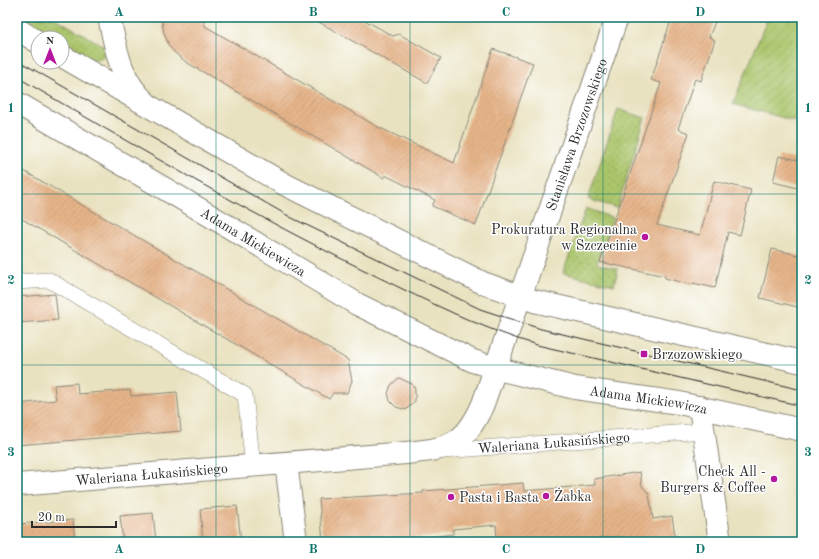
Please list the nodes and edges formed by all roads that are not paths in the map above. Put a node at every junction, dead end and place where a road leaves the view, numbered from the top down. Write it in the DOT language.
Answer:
graph roads {
  1 [pos="108,17"];
  2 [pos="617,17"];
  3 [pos="17,29"];
  4 [pos="30,37"];
  5 [pos="70,61"];
  6 [pos="17,103"];
  7 [pos="156,111"];
  8 [pos="17,282"];
  9 [pos="520,297"];
  10 [pos="802,362"];
  11 [pos="495,368"];
  12 [pos="700,407"];
  13 [pos="802,430"];
  14 [pos="702,431"];
  15 [pos="406,453"];
  16 [pos="286,463"];
  17 [pos="253,466"];
  18 [pos="17,485"];
  19 [pos="296,542"];
  20 [pos="720,542"];
  1 -- 7 [label="street"];
  2 -- 9 [label="street, Stanisława Brzozowskiego"];
  3 -- 4 [label="street"];
  5 -- 7 [label="street"];
  6 -- 11 [label="street, Adama Mickiewicza"];
  7 -- 9 [label="street"];
  8 -- 17 [label="lane"];
  9 -- 10 [label="street"];
  9 -- 11 [label="street"];
  11 -- 12 [label="street, Adama Mickiewicza"];
  11 -- 15 [label="street, Waleriana Łukasińskiego"];
  12 -- 13 [label="street, Adama Mickiewicza"];
  12 -- 14 [label="street"];
  14 -- 15 [label="lane, Waleriana Łukasińskiego"];
  14 -- 20 [label="street"];
  15 -- 16 [label="street, Waleriana Łukasińskiego"];
  16 -- 17 [label="street, Waleriana Łukasińskiego"];
  16 -- 19 [label="street"];
  17 -- 18 [label="street, Waleriana Łukasińskiego"];
}
